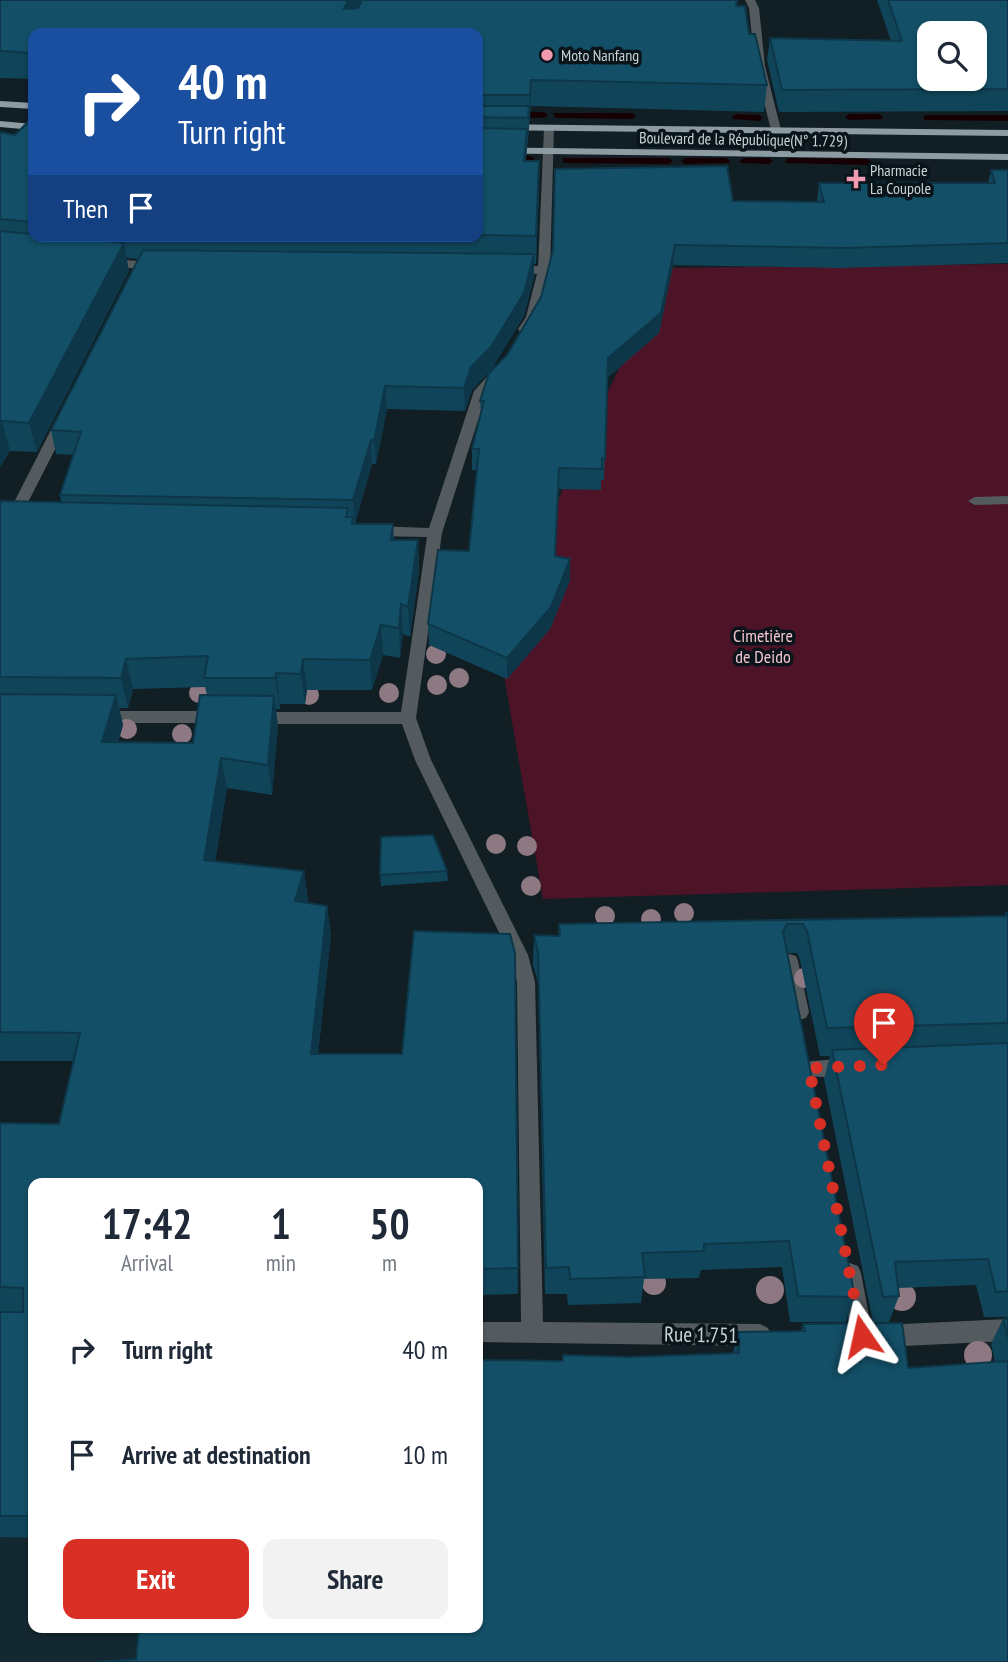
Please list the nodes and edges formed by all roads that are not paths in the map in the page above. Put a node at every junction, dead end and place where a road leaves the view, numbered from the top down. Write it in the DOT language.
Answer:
graph roads {
  1 [pos="750,0"];
  2 [pos="0,104"];
  3 [pos="28,106"];
  4 [pos="0,124"];
  5 [pos="28,127"];
  6 [pos="483,127"];
  7 [pos="549,128"];
  8 [pos="776,130"];
  9 [pos="1008,133"];
  10 [pos="483,150"];
  11 [pos="549,152"];
  12 [pos="1008,157"];
  13 [pos="89,261"];
  14 [pos="169,267"];
  15 [pos="489,270"];
  16 [pos="544,270"];
  17 [pos="517,341"];
  18 [pos="508,357"];
  19 [pos="72,401"];
  20 [pos="1008,500"];
  21 [pos="975,501"];
  22 [pos="12,524"];
  23 [pos="353,531"];
  24 [pos="435,533"];
  25 [pos="82,717"];
  26 [pos="408,718"];
  27 [pos="789,961"];
  28 [pos="802,1028"];
  29 [pos="876,1066"];
  30 [pos="815,1095"];
  31 [pos="846,1256"];
  32 [pos="1008,1330"];
  33 [pos="483,1332"];
  34 [pos="532,1333"];
  35 [pos="780,1336"];
  36 [pos="835,1336"];
  37 [pos="862,1336"];
  1 -- 8 [label="street"];
  2 -- 3 [label="main road"];
  4 -- 5 [label="main road"];
  6 -- 7 [label="main road, Boulevard de la République(N° 1.729)"];
  7 -- 8 [label="main road, Boulevard de la République(N° 1.729)"];
  7 -- 11 [label="street"];
  8 -- 9 [label="main road, Boulevard de la République(N° 1.729)"];
  10 -- 11 [label="main road, Boulevard de la République(N° 1.729)"];
  11 -- 12 [label="main road, Boulevard de la République(N° 1.729)"];
  11 -- 16 [label="street"];
  13 -- 14 [label="street"];
  15 -- 16 [label="street"];
  16 -- 17 [label="street"];
  18 -- 24 [label="street"];
  19 -- 22 [label="street"];
  20 -- 21 [label="street"];
  23 -- 24 [label="street"];
  24 -- 26 [label="street"];
  25 -- 26 [label="street"];
  26 -- 34 [label="street"];
  27 -- 28 [label="street"];
  29 -- 30 [label="street"];
  31 -- 37 [label="street"];
  32 -- 37 [label="street"];
  33 -- 34 [label="street, Rue 1.751"];
  34 -- 35 [label="street, Rue 1.751"];
  36 -- 37 [label="street"];
}
